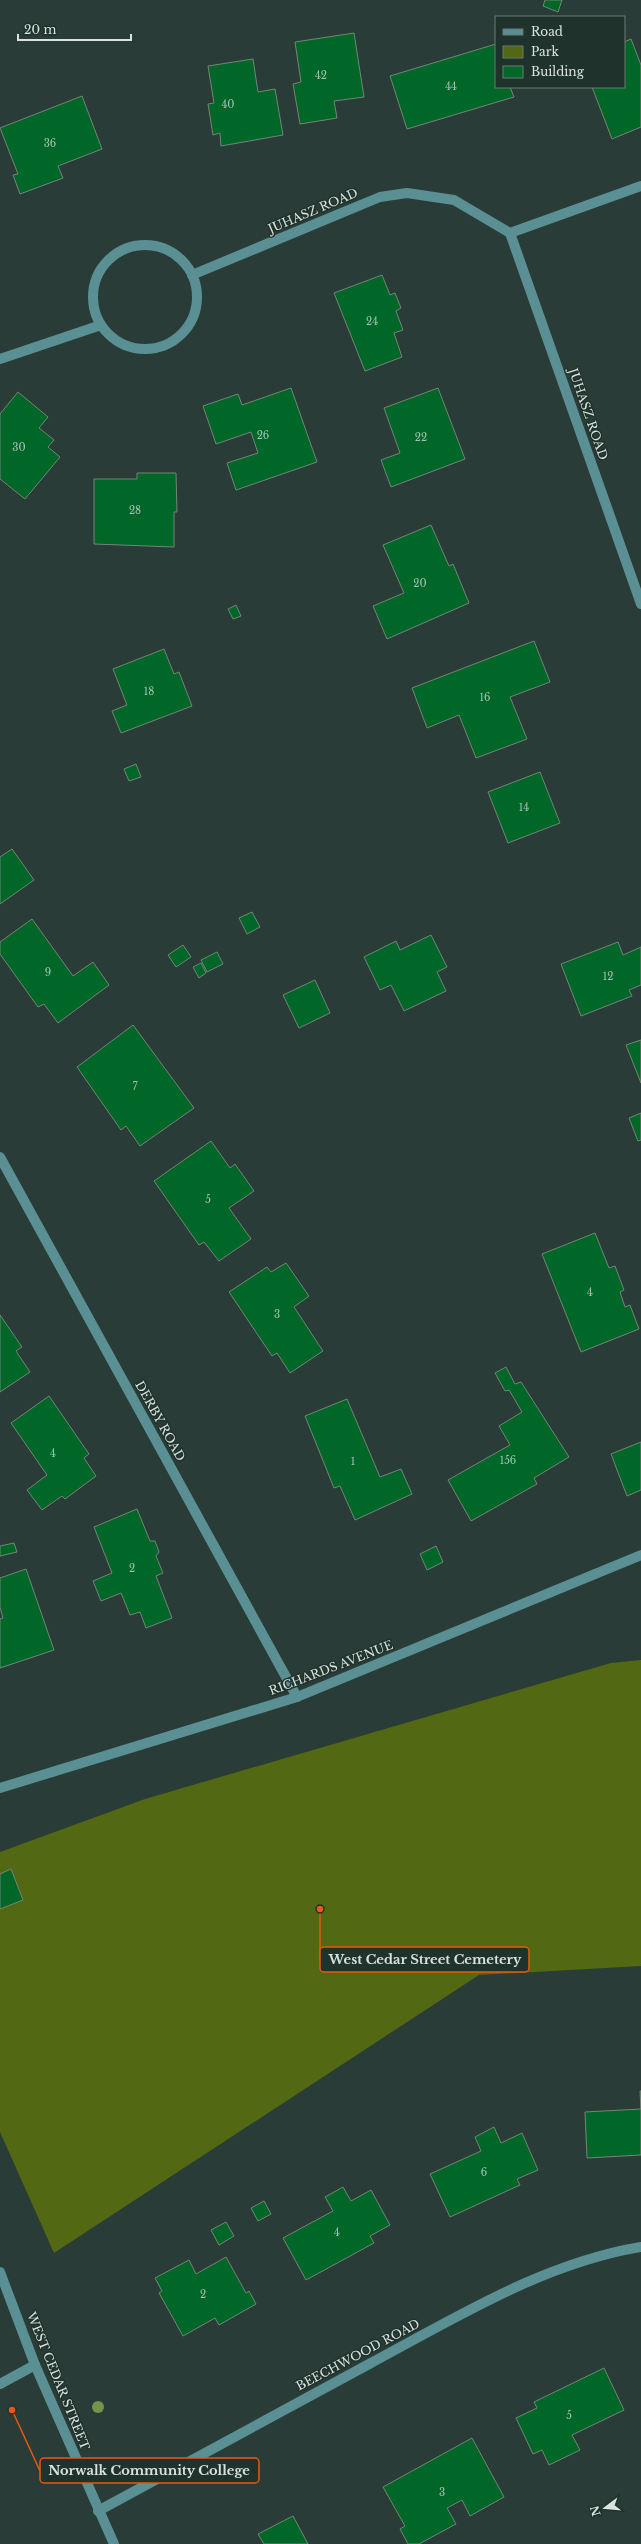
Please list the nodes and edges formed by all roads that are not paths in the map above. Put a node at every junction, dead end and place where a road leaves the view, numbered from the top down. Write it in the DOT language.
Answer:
graph roads {
  1 [pos="641,186"];
  2 [pos="510,233"];
  3 [pos="192,275"];
  4 [pos="101,326"];
  5 [pos="0,359"];
  6 [pos="641,604"];
  7 [pos="0,1157"];
  8 [pos="641,1555"];
  9 [pos="297,1698"];
  10 [pos="0,1788"];
  11 [pos="641,2247"];
  12 [pos="0,2272"];
  13 [pos="35,2365"];
  14 [pos="0,2384"];
  15 [pos="98,2511"];
  16 [pos="114,2544"];
  1 -- 2 [label="street"];
  2 -- 3 [label="street, JUHASZ ROAD"];
  2 -- 6 [label="street, JUHASZ ROAD"];
  3 -- 4 [label="street"];
  3 -- 4 [label="street"];
  4 -- 5 [label="street"];
  7 -- 9 [label="street, DERBY ROAD"];
  8 -- 9 [label="street, RICHARDS AVENUE"];
  9 -- 10 [label="street, RICHARDS AVENUE"];
  11 -- 15 [label="street, BEECHWOOD ROAD"];
  12 -- 13 [label="street, WEST CEDAR STREET"];
  13 -- 14 [label="street"];
  13 -- 15 [label="street, WEST CEDAR STREET"];
  15 -- 16 [label="street, WEST CEDAR STREET"];
}
